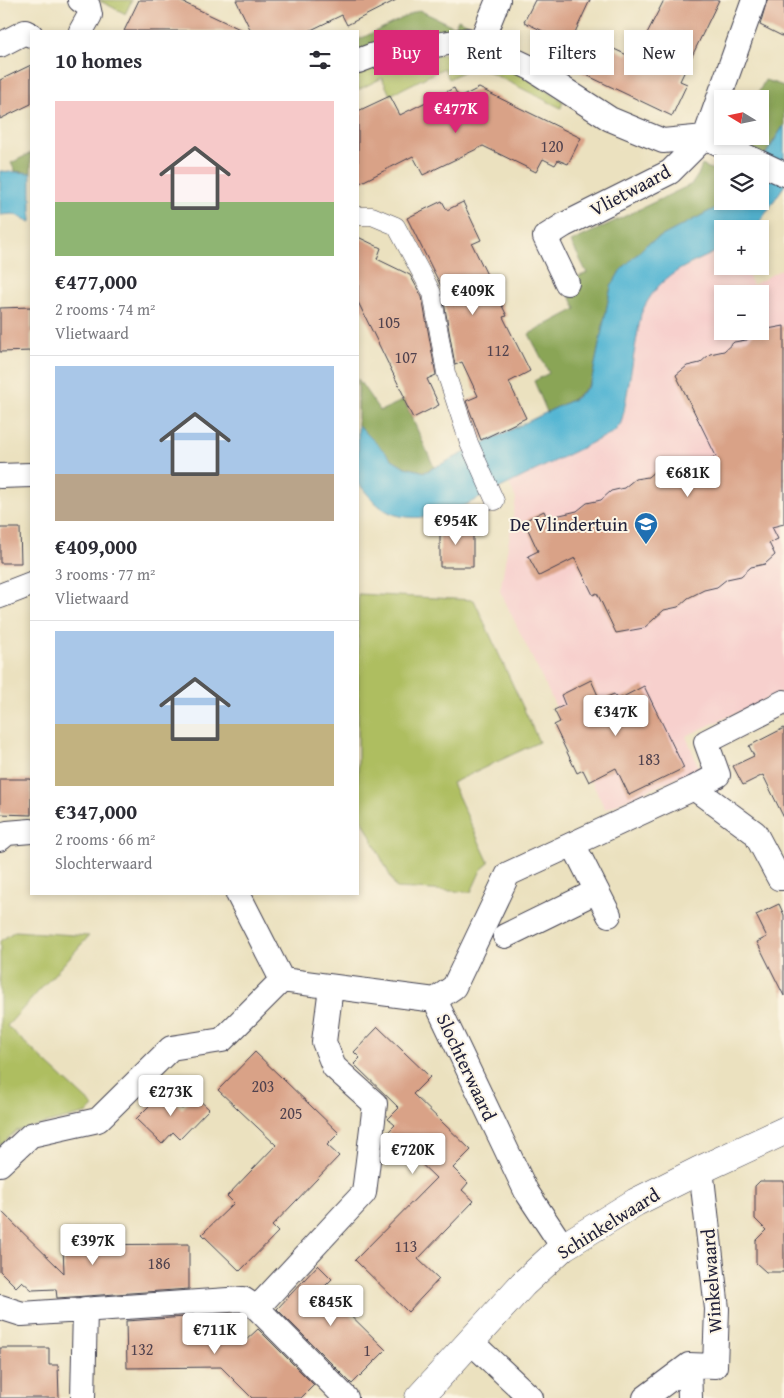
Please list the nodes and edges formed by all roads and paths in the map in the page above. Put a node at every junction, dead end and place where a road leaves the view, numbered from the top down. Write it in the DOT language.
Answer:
graph roads {
  1 [pos="80,0"];
  2 [pos="498,0"];
  3 [pos="754,0"];
  4 [pos="82,30"];
  5 [pos="486,30"];
  6 [pos="30,34"];
  7 [pos="449,43"];
  8 [pos="0,46"];
  9 [pos="359,61"];
  10 [pos="520,63"];
  11 [pos="705,137"];
  12 [pos="784,174"];
  13 [pos="359,216"];
  14 [pos="567,283"];
  15 [pos="0,476"];
  16 [pos="30,476"];
  17 [pos="495,501"];
  18 [pos="30,584"];
  19 [pos="0,596"];
  20 [pos="784,702"];
  21 [pos="694,788"];
  22 [pos="30,830"];
  23 [pos="0,839"];
  24 [pos="573,844"];
  25 [pos="784,878"];
  26 [pos="597,891"];
  27 [pos="239,895"];
  28 [pos="609,915"];
  29 [pos="504,936"];
  30 [pos="282,980"];
  31 [pos="331,988"];
  32 [pos="435,1000"];
  33 [pos="784,1131"];
  34 [pos="0,1164"];
  35 [pos="701,1169"];
  36 [pos="563,1247"];
  37 [pos="0,1307"];
  38 [pos="257,1308"];
  39 [pos="85,1309"];
  40 [pos="470,1341"];
  41 [pos="689,1365"];
  42 [pos="83,1398"];
  43 [pos="346,1398"];
  44 [pos="419,1398"];
  45 [pos="532,1398"];
  46 [pos="644,1398"];
  47 [pos="690,1398"];
  1 -- 4 [label="street"];
  2 -- 5 [label="street"];
  3 -- 11 [label="street, Vlietwaard"];
  6 -- 8 [label="street"];
  7 -- 9 [label="street"];
  10 -- 11 [label="street"];
  11 -- 12 [label="street"];
  11 -- 14 [label="street, Vlietwaard"];
  13 -- 17 [label="street"];
  15 -- 16 [label="street"];
  18 -- 19 [label="street"];
  20 -- 21 [label="street, Slochterwaard"];
  21 -- 24 [label="street, Slochterwaard"];
  21 -- 25 [label="street"];
  22 -- 23 [label="street"];
  24 -- 26 [label="street"];
  24 -- 32 [label="street, Slochterwaard"];
  26 -- 28 [label="street"];
  26 -- 29 [label="street"];
  27 -- 30 [label="street"];
  30 -- 31 [label="street"];
  30 -- 34 [label="street"];
  31 -- 32 [label="street"];
  31 -- 38 [label="street"];
  32 -- 36 [label="street, Slochterwaard"];
  33 -- 35 [label="street, Schinkelwaard"];
  35 -- 36 [label="street, Schinkelwaard"];
  35 -- 41 [label="street, Winkelwaard"];
  36 -- 40 [label="street, Schinkelwaard"];
  37 -- 39 [label="street"];
  38 -- 39 [label="street"];
  38 -- 43 [label="street"];
  39 -- 42 [label="street"];
  40 -- 44 [label="street, Schinkelwaard"];
  40 -- 45 [label="street"];
  41 -- 46 [label="street"];
  41 -- 47 [label="street"];
}
